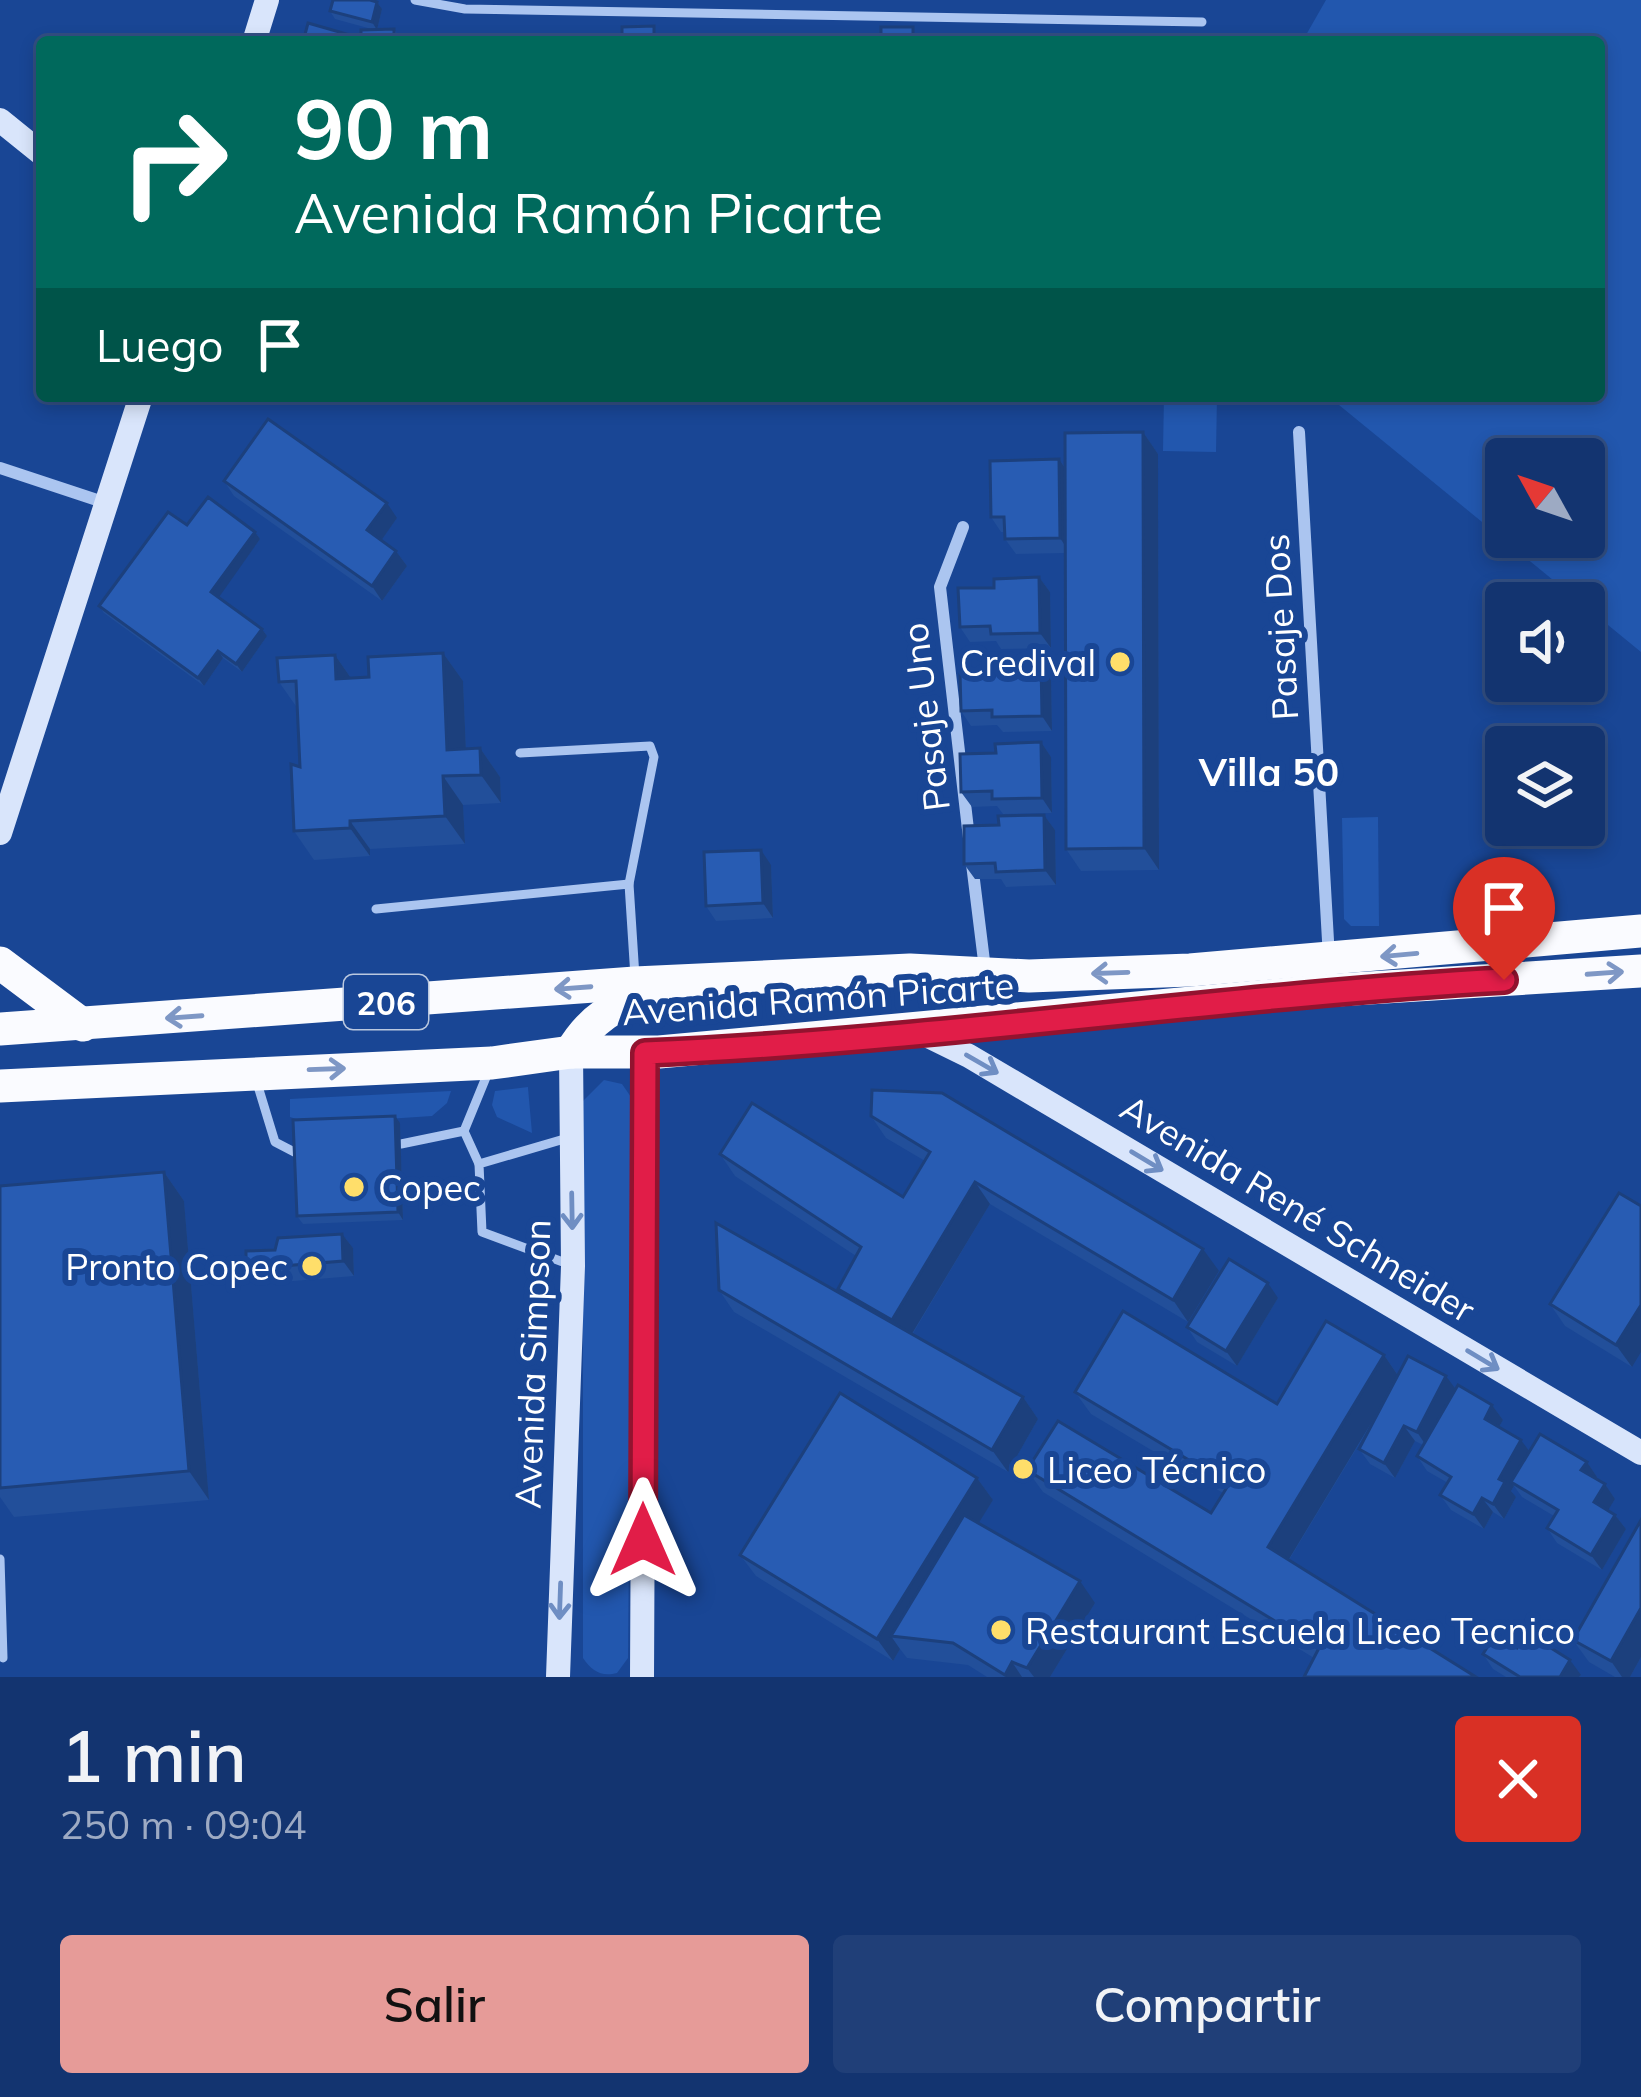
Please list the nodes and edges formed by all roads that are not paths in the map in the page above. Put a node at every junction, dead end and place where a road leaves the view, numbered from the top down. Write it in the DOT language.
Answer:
graph roads {
  1 [pos="267,0"];
  2 [pos="415,0"];
  3 [pos="1202,22"];
  4 [pos="256,36"];
  5 [pos="0,120"];
  6 [pos="36,149"];
  7 [pos="139,402"];
  8 [pos="1299,432"];
  9 [pos="0,468"];
  10 [pos="106,503"];
  11 [pos="963,527"];
  12 [pos="520,753"];
  13 [pos="0,832"];
  14 [pos="629,884"];
  15 [pos="376,909"];
  16 [pos="1641,932"];
  17 [pos="1329,961"];
  18 [pos="0,963"];
  19 [pos="1641,971"];
  20 [pos="986,976"];
  21 [pos="690,981"];
  22 [pos="635,983"];
  23 [pos="83,1025"];
  24 [pos="0,1029"];
  25 [pos="916,1030"];
  26 [pos="571,1052"];
  27 [pos="645,1053"];
  28 [pos="492,1063"];
  29 [pos="253,1072"];
  30 [pos="0,1086"];
  31 [pos="464,1131"];
  32 [pos="571,1137"];
  33 [pos="401,1144"];
  34 [pos="300,1155"];
  35 [pos="479,1164"];
  36 [pos="573,1266"];
  37 [pos="1641,1453"];
  38 [pos="0,1559"];
  39 [pos="3,1658"];
  40 [pos="558,1677"];
  41 [pos="642,1677"];
  1 -- 4 [label="main road"];
  2 -- 3 [label="lane"];
  5 -- 6 [label="main road"];
  7 -- 10 [label="main road"];
  8 -- 17 [label="street, Pasaje Dos"];
  9 -- 10 [label="street"];
  10 -- 13 [label="main road"];
  11 -- 20 [label="street, Pasaje Uno"];
  12 -- 14 [label="lane"];
  14 -- 15 [label="lane"];
  14 -- 22 [label="lane"];
  16 -- 17 [label="highway, Avenida Ramón Picarte / 206, one-way"];
  17 -- 20 [label="highway, Avenida Ramón Picarte / 206, one-way"];
  18 -- 23 [label="highway"];
  25 -- 19 [label="highway, Avenida Ramón Picarte / 206, one-way"];
  20 -- 21 [label="highway, Avenida Ramón Picarte / 206"];
  21 -- 22 [label="highway, Avenida Ramón Picarte / 206"];
  21 -- 26 [label="highway"];
  22 -- 23 [label="highway, Avenida Ramón Picarte / 206, one-way"];
  23 -- 24 [label="highway, Avenida Ramón Picarte / 206"];
  25 -- 27 [label="highway, Avenida Ramón Picarte / 206"];
  25 -- 37 [label="main road, Avenida René Schneider, one-way"];
  26 -- 27 [label="highway, Avenida Ramón Picarte / 206"];
  26 -- 28 [label="highway, Avenida Ramón Picarte / 206"];
  26 -- 32 [label="main road, Avenida Simpson"];
  27 -- 41 [label="main road"];
  29 -- 28 [label="highway, Avenida Ramón Picarte / 206, one-way"];
  28 -- 31 [label="lane"];
  29 -- 30 [label="highway, Avenida Ramón Picarte / 206"];
  29 -- 34 [label="lane"];
  31 -- 33 [label="lane"];
  31 -- 35 [label="lane"];
  32 -- 35 [label="lane"];
  32 -- 36 [label="main road, Avenida Simpson, one-way"];
  35 -- 36 [label="lane"];
  36 -- 40 [label="main road, Avenida Simpson, one-way"];
  38 -- 39 [label="lane"];
}
